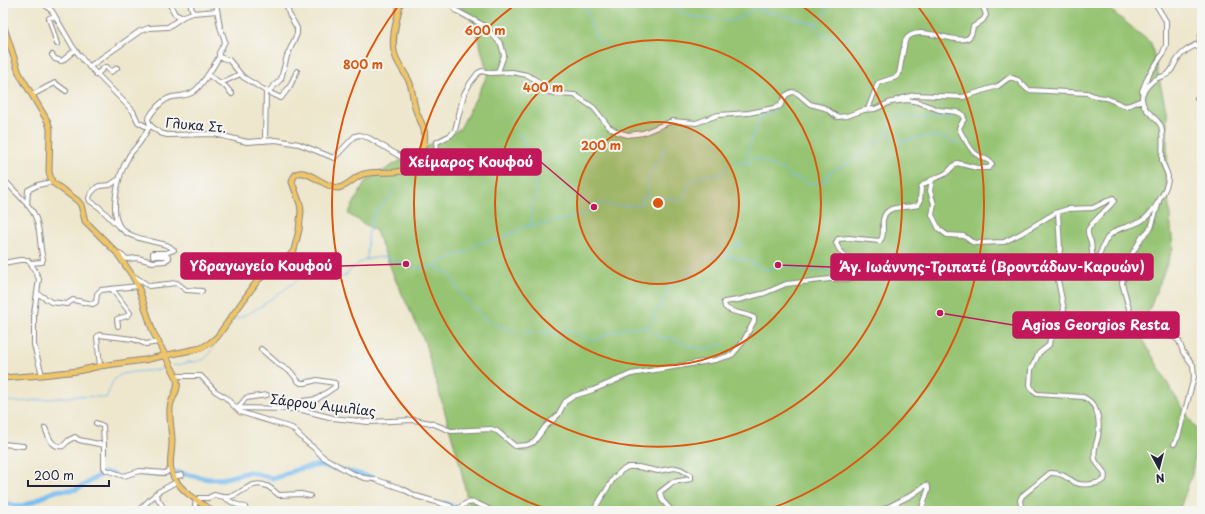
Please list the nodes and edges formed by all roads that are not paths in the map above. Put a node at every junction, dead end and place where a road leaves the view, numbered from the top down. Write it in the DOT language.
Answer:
graph roads {
  1 [pos="43,3"];
  2 [pos="169,3"];
  3 [pos="190,3"];
  4 [pos="216,3"];
  5 [pos="286,3"];
  6 [pos="400,3"];
  7 [pos="451,3"];
  8 [pos="979,3"];
  9 [pos="1156,3"];
  10 [pos="217,11"];
  11 [pos="193,13"];
  12 [pos="56,16"];
  13 [pos="181,17"];
  14 [pos="3,24"];
  15 [pos="1202,31"];
  16 [pos="57,44"];
  17 [pos="1199,44"];
  18 [pos="76,50"];
  19 [pos="1202,50"];
  20 [pos="52,55"];
  21 [pos="219,57"];
  22 [pos="89,67"];
  23 [pos="117,68"];
  24 [pos="297,71"];
  25 [pos="498,72"];
  26 [pos="240,74"];
  27 [pos="96,75"];
  28 [pos="208,75"];
  29 [pos="221,83"];
  30 [pos="66,91"];
  31 [pos="267,91"];
  32 [pos="232,94"];
  33 [pos="1142,94"];
  34 [pos="1202,94"];
  35 [pos="32,95"];
  36 [pos="1197,98"];
  37 [pos="1142,100"];
  38 [pos="891,102"];
  39 [pos="868,109"];
  40 [pos="149,126"];
  41 [pos="264,141"];
  42 [pos="413,164"];
  43 [pos="399,171"];
  44 [pos="3,178"];
  45 [pos="119,179"];
  46 [pos="932,180"];
  47 [pos="52,182"];
  48 [pos="1160,198"];
  49 [pos="27,205"];
  50 [pos="1058,212"];
  51 [pos="120,227"];
  52 [pos="117,253"];
  53 [pos="31,263"];
  54 [pos="3,264"];
  55 [pos="132,275"];
  56 [pos="138,286"];
  57 [pos="112,289"];
  58 [pos="202,291"];
  59 [pos="37,293"];
  60 [pos="118,326"];
  61 [pos="160,344"];
  62 [pos="193,349"];
  63 [pos="261,349"];
  64 [pos="178,353"];
  65 [pos="165,354"];
  66 [pos="154,356"];
  67 [pos="142,360"];
  68 [pos="170,364"];
  69 [pos="100,366"];
  70 [pos="42,375"];
  71 [pos="176,376"];
  72 [pos="3,378"];
  73 [pos="267,395"];
  74 [pos="237,408"];
  75 [pos="300,410"];
  76 [pos="96,423"];
  77 [pos="45,428"];
  78 [pos="3,444"];
  79 [pos="104,444"];
  80 [pos="1174,444"];
  81 [pos="23,446"];
  82 [pos="172,473"];
  83 [pos="182,475"];
  84 [pos="176,482"];
  85 [pos="156,494"];
  86 [pos="310,496"];
  87 [pos="225,498"];
  88 [pos="196,501"];
  89 [pos="457,510"];
  90 [pos="138,511"];
  91 [pos="160,511"];
  92 [pos="194,511"];
  93 [pos="212,511"];
  94 [pos="246,511"];
  95 [pos="492,511"];
  96 [pos="593,511"];
  97 [pos="672,511"];
  98 [pos="880,511"];
  99 [pos="921,511"];
  100 [pos="1022,511"];
  1 -- 12 [label="street, Γλυκα Στ."];
  2 -- 13 [label="street"];
  3 -- 11 [label="street"];
  4 -- 10 [label="street"];
  5 -- 31 [label="street"];
  6 -- 42 [label="main road"];
  7 -- 25 [label="street"];
  8 -- 39 [label="street"];
  9 -- 33 [label="street"];
  10 -- 11 [label="street"];
  10 -- 21 [label="street"];
  11 -- 13 [label="street"];
  12 -- 16 [label="street"];
  12 -- 18 [label="street, Γλυκα Στ."];
  13 -- 22 [label="street"];
  14 -- 35 [label="main road"];
  15 -- 17 [label="street"];
  17 -- 19 [label="street"];
  17 -- 33 [label="street"];
  18 -- 20 [label="street"];
  18 -- 22 [label="street, Γλυκα Στ."];
  21 -- 26 [label="street"];
  21 -- 28 [label="street"];
  22 -- 27 [label="street, Γλυκα Στ."];
  23 -- 27 [label="street"];
  24 -- 31 [label="street"];
  25 -- 39 [label="street"];
  25 -- 43 [label="street"];
  26 -- 29 [label="street"];
  26 -- 31 [label="street"];
  27 -- 40 [label="street, Γλυκα Στ."];
  28 -- 29 [label="street"];
  28 -- 40 [label="street"];
  29 -- 32 [label="street"];
  30 -- 35 [label="street"];
  31 -- 41 [label="street"];
  33 -- 37 [label="street"];
  34 -- 36 [label="street"];
  35 -- 47 [label="main road"];
  37 -- 38 [label="street"];
  37 -- 48 [label="street"];
  38 -- 39 [label="street"];
  38 -- 46 [label="street"];
  40 -- 41 [label="street, Γλυκα Στ."];
  40 -- 45 [label="street"];
  41 -- 42 [label="street, Γλυκα Στ."];
  42 -- 43 [label="main road"];
  43 -- 62 [label="main road"];
  44 -- 49 [label="street"];
  45 -- 51 [label="street"];
  45 -- 51 [label="street"];
  46 -- 50 [label="street"];
  46 -- 75 [label="street, Σάρρου Αιμιλίας"];
  47 -- 49 [label="street"];
  47 -- 52 [label="main road"];
  48 -- 50 [label="street"];
  48 -- 80 [label="street"];
  49 -- 53 [label="street"];
  50 -- 100 [label="street"];
  51 -- 52 [label="street"];
  52 -- 55 [label="main road"];
  53 -- 54 [label="street"];
  53 -- 59 [label="street"];
  55 -- 56 [label="main road"];
  55 -- 58 [label="street"];
  56 -- 57 [label="street"];
  56 -- 61 [label="main road"];
  57 -- 59 [label="street"];
  57 -- 60 [label="street"];
  59 -- 70 [label="street"];
  61 -- 65 [label="main road"];
  61 -- 66 [label="main road"];
  61 -- 69 [label="street"];
  62 -- 64 [label="main road"];
  62 -- 65 [label="main road"];
  63 -- 75 [label="street"];
  64 -- 65 [label="main road"];
  64 -- 68 [label="main road"];
  65 -- 66 [label="main road"];
  65 -- 67 [label="main road"];
  65 -- 68 [label="main road"];
  66 -- 67 [label="main road"];
  67 -- 69 [label="main road"];
  68 -- 71 [label="main road"];
  69 -- 70 [label="main road"];
  70 -- 72 [label="main road"];
  71 -- 74 [label="street"];
  71 -- 82 [label="main road"];
  73 -- 74 [label="street"];
  74 -- 75 [label="street, Σάρρου Αιμιλίας"];
  74 -- 89 [label="street"];
  76 -- 79 [label="street"];
  77 -- 79 [label="street"];
  78 -- 81 [label="street"];
  79 -- 82 [label="street"];
  82 -- 83 [label="street"];
  82 -- 84 [label="main road"];
  84 -- 85 [label="street"];
  84 -- 88 [label="main road"];
  85 -- 90 [label="street"];
  85 -- 91 [label="street"];
  86 -- 87 [label="street"];
  87 -- 88 [label="street"];
  87 -- 94 [label="street"];
  88 -- 92 [label="street"];
  88 -- 93 [label="main road"];
  89 -- 95 [label="street"];
  96 -- 97 [label="street"];
  98 -- 99 [label="street"];
}
